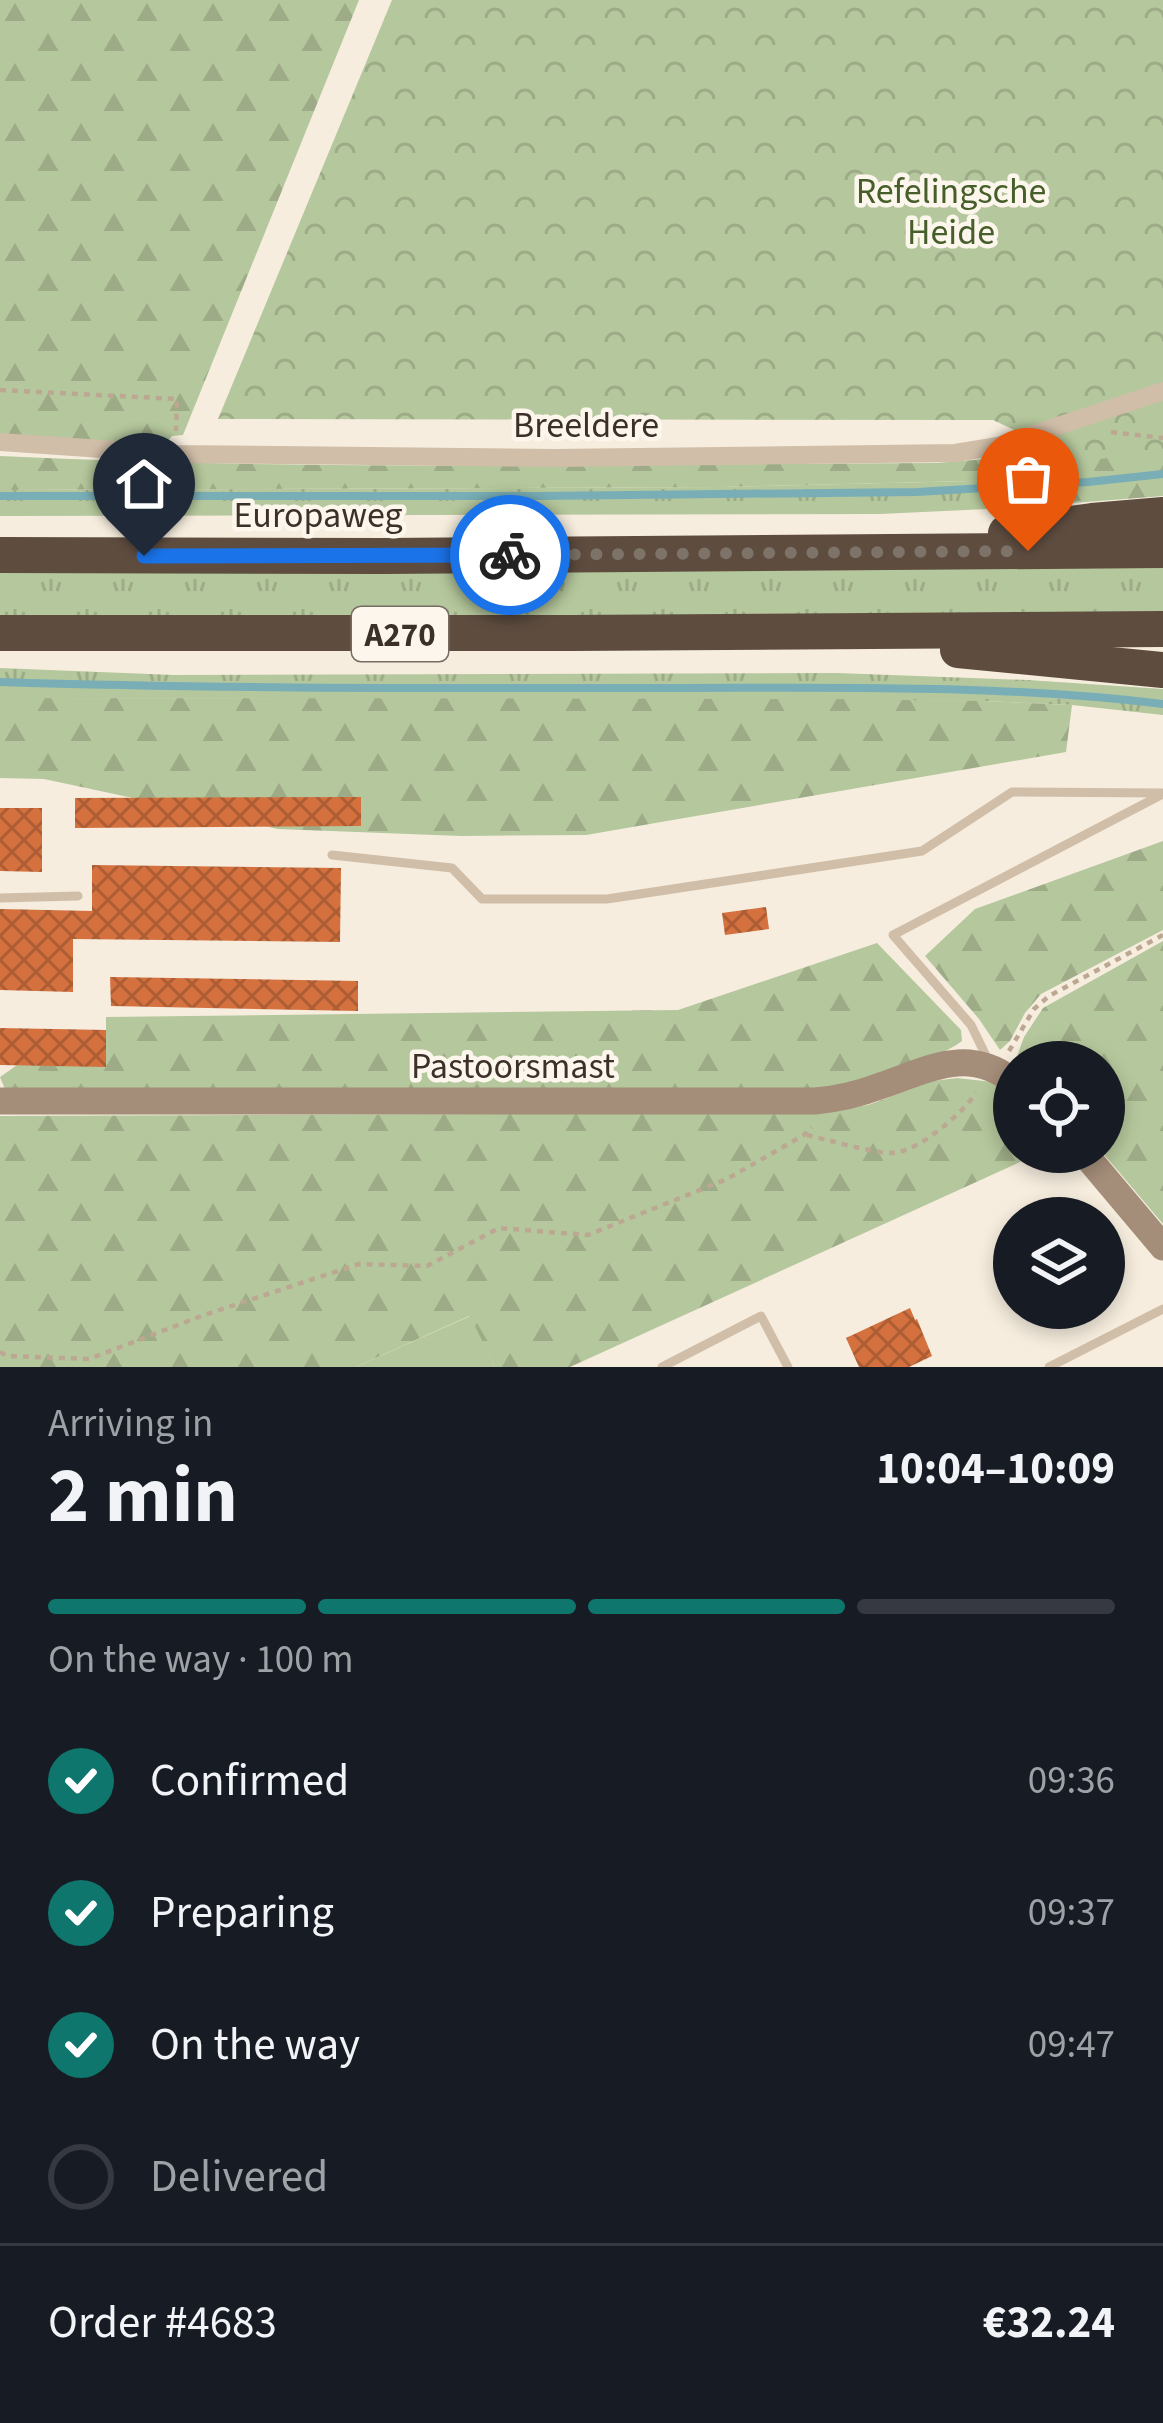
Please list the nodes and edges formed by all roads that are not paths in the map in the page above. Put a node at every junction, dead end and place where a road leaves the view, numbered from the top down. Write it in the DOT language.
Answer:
graph roads {
  1 [pos="1163,391"];
  2 [pos="0,442"];
  3 [pos="1163,515"];
  4 [pos="1163,550"];
  5 [pos="852,554"];
  6 [pos="0,555"];
  7 [pos="1163,628"];
  8 [pos="801,631"];
  9 [pos="0,633"];
  10 [pos="1163,670"];
  11 [pos="1163,793"];
  12 [pos="332,855"];
  13 [pos="78,896"];
  14 [pos="0,898"];
  15 [pos="993,1059"];
  16 [pos="993,1071"];
  17 [pos="0,1101"];
  18 [pos="1101,1173"];
  19 [pos="1163,1246"];
  20 [pos="1163,1309"];
  21 [pos="662,1367"];
  22 [pos="788,1367"];
  23 [pos="1049,1367"];
  1 -- 2 [label="street, Breeldere"];
  3 -- 5 [label="highway, A270"];
  4 -- 5 [label="highway, A270"];
  5 -- 6 [label="highway, Europaweg / A270"];
  7 -- 8 [label="highway, A270"];
  8 -- 9 [label="highway, A270"];
  8 -- 10 [label="highway, A270"];
  11 -- 12 [label="lane"];
  11 -- 15 [label="lane"];
  13 -- 14 [label="lane"];
  16 -- 17 [label="street, Pastoorsmast"];
  18 -- 19 [label="street"];
  20 -- 23 [label="lane"];
  21 -- 22 [label="lane"];
}
